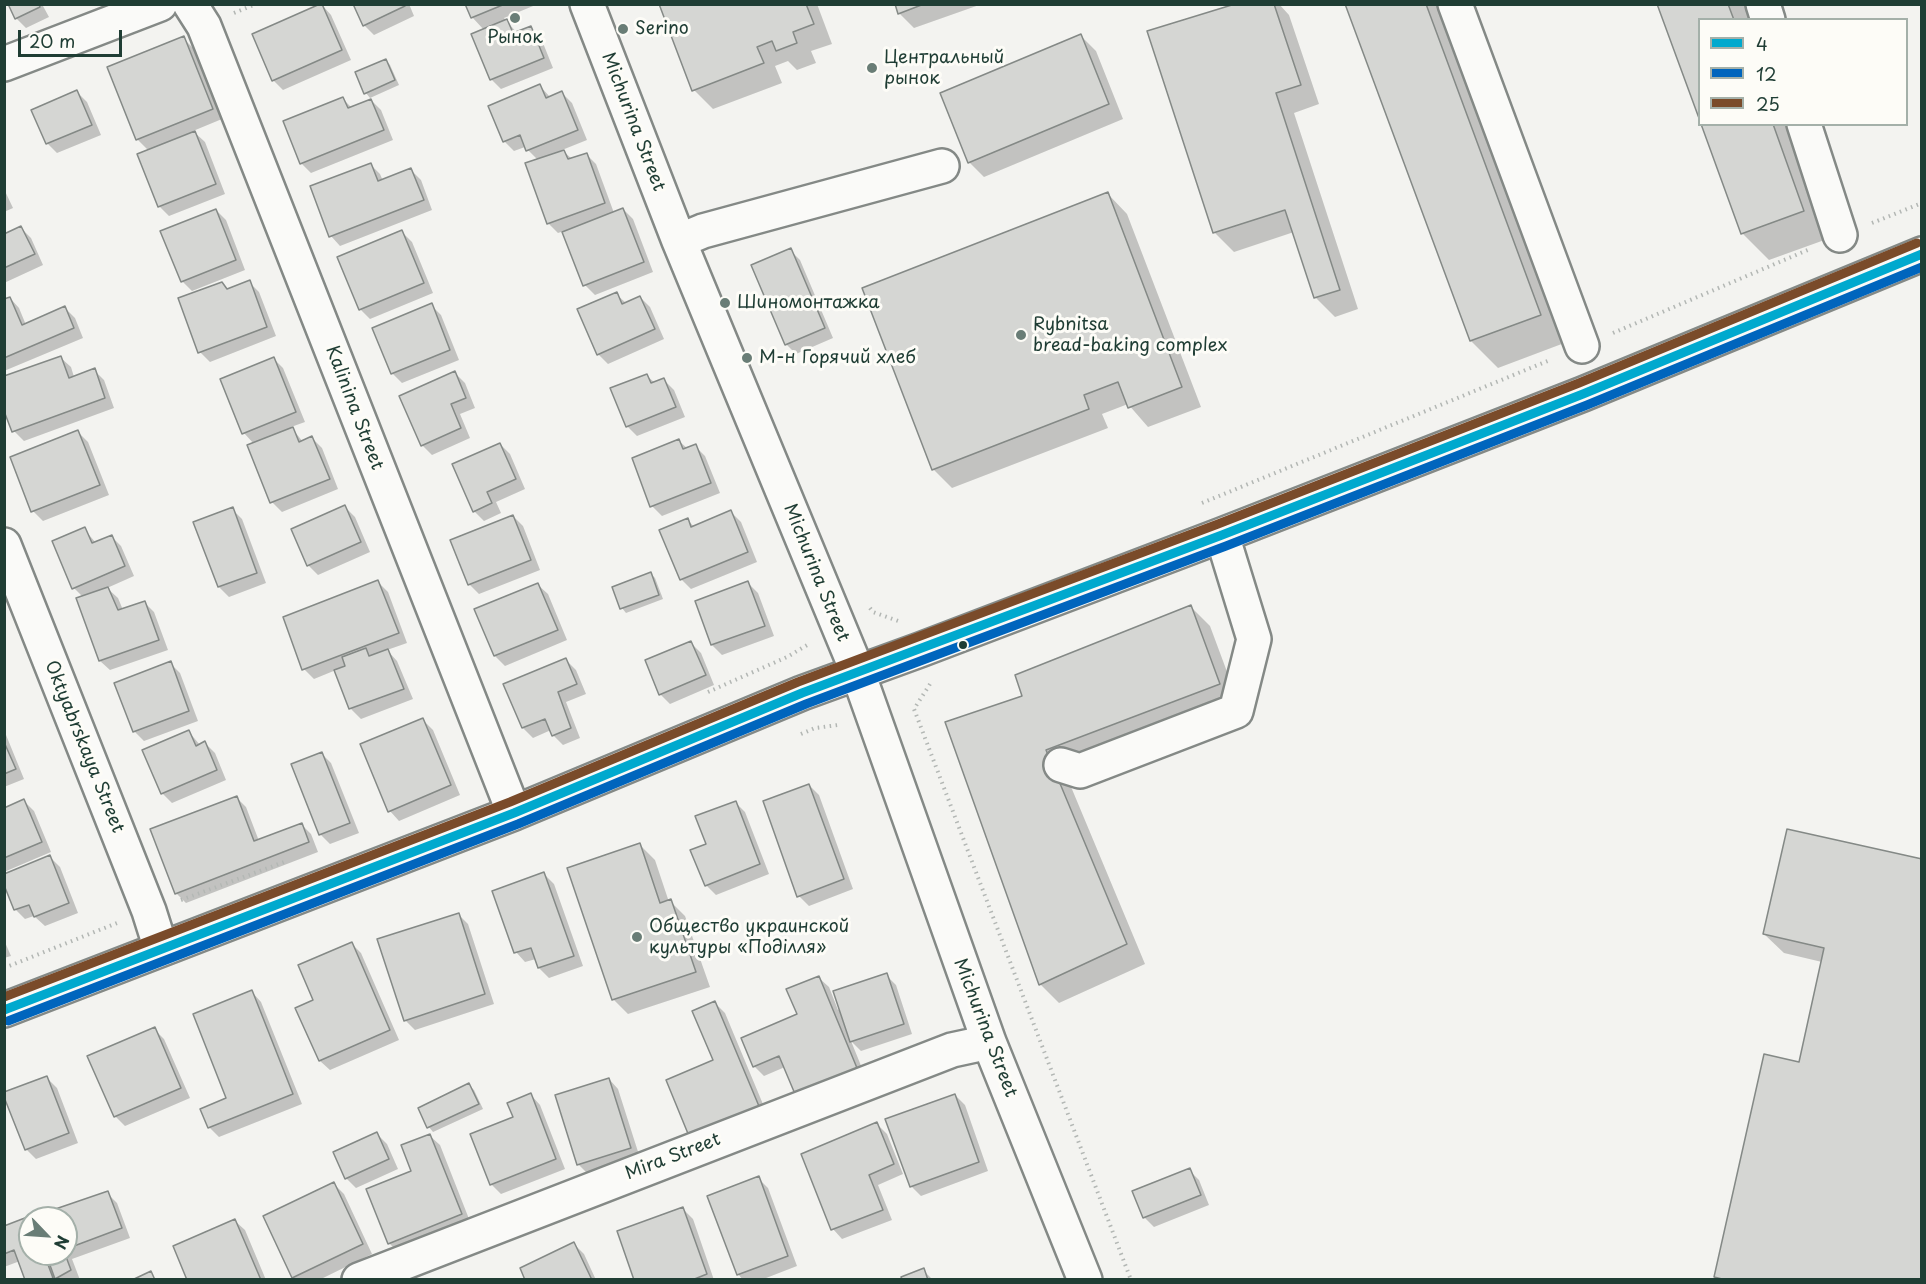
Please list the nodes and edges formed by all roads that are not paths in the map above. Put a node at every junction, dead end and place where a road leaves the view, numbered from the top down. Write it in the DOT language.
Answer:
graph roads {
  1 [pos="160,4"];
  2 [pos="190,4"];
  3 [pos="587,4"];
  4 [pos="1455,4"];
  5 [pos="4,64"];
  6 [pos="1805,126"];
  7 [pos="942,166"];
  8 [pos="1840,235"];
  9 [pos="679,241"];
  10 [pos="1922,254"];
  11 [pos="1582,346"];
  12 [pos="1222,536"];
  13 [pos="4,545"];
  14 [pos="858,673"];
  15 [pos="1061,765"];
  16 [pos="514,813"];
  17 [pos="160,950"];
  18 [pos="4,1010"];
  19 [pos="989,1042"];
  20 [pos="359,1280"];
  21 [pos="1085,1280"];
  1 -- 5 [label="street"];
  2 -- 16 [label="street, Kalinina Street"];
  3 -- 9 [label="street, Michurina Street"];
  4 -- 11 [label="street"];
  6 -- 8 [label="street"];
  7 -- 9 [label="street"];
  9 -- 14 [label="street, Michurina Street"];
  10 -- 12 [label="street"];
  12 -- 14 [label="street"];
  12 -- 15 [label="street"];
  13 -- 17 [label="street, Oktyabrskaya Street"];
  14 -- 16 [label="street"];
  14 -- 19 [label="street, Michurina Street"];
  16 -- 17 [label="street"];
  17 -- 18 [label="street"];
  19 -- 20 [label="street, Mira Street"];
  19 -- 21 [label="street, Michurina Street"];
}
